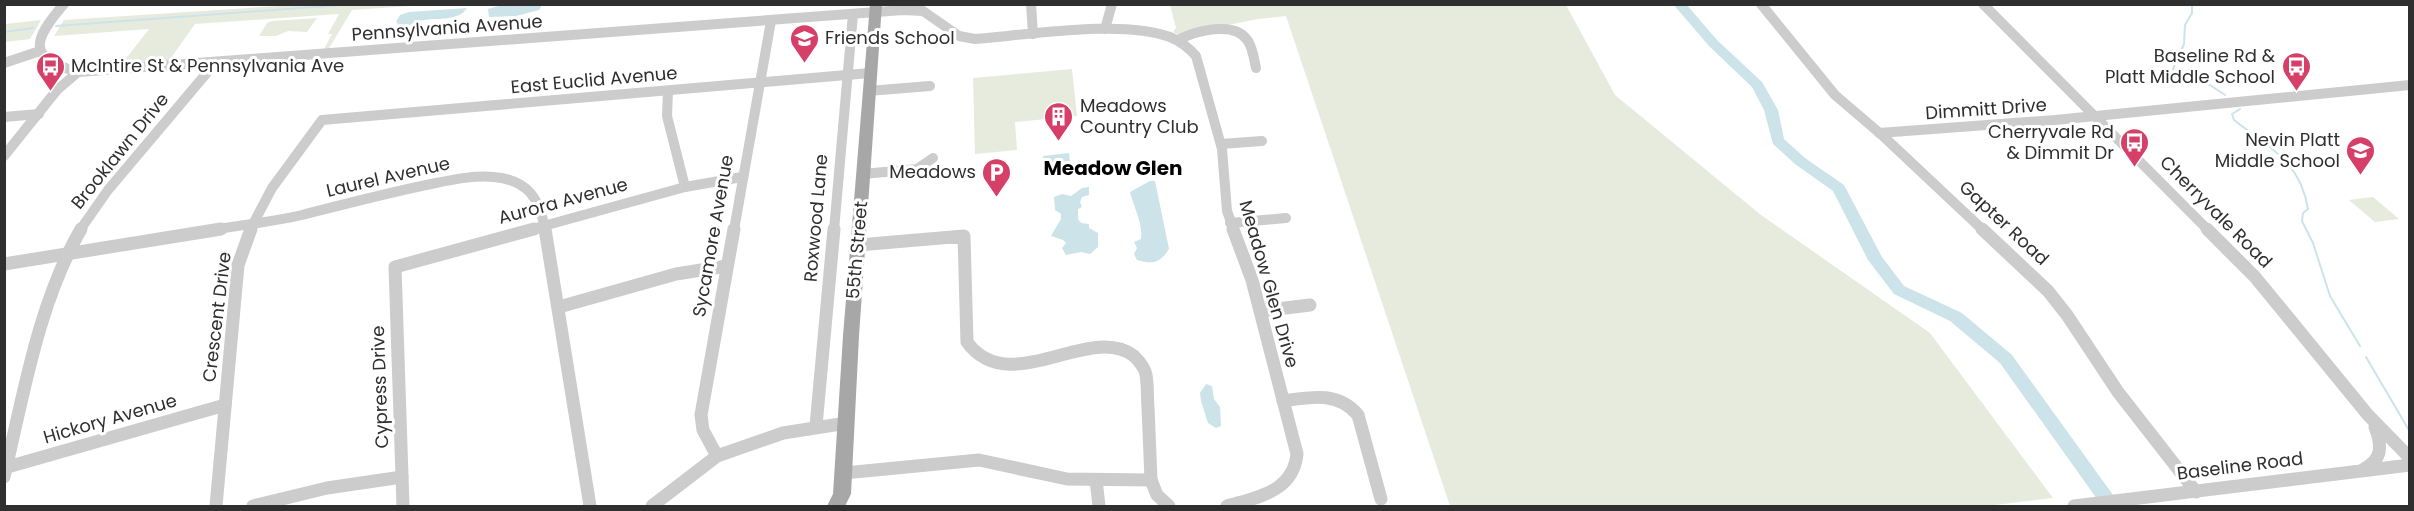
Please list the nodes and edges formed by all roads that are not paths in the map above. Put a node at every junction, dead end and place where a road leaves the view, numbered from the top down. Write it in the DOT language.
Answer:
graph roads {
  1 [pos="64,4"];
  2 [pos="1031,4"];
  3 [pos="1113,4"];
  4 [pos="1761,4"];
  5 [pos="1983,4"];
  6 [pos="876,8"];
  7 [pos="854,14"];
  8 [pos="771,21"];
  9 [pos="1105,29"];
  10 [pos="1033,34"];
  11 [pos="1178,40"];
  12 [pos="40,51"];
  13 [pos="216,62"];
  14 [pos="4,63"];
  15 [pos="1256,68"];
  16 [pos="78,72"];
  17 [pos="870,73"];
  18 [pos="848,75"];
  19 [pos="760,82"];
  20 [pos="930,86"];
  21 [pos="2409,86"];
  22 [pos="668,91"];
  23 [pos="868,91"];
  24 [pos="39,114"];
  25 [pos="2118,114"];
  26 [pos="2095,116"];
  27 [pos="4,117"];
  28 [pos="322,120"];
  29 [pos="1879,133"];
  30 [pos="2115,136"];
  31 [pos="1262,141"];
  32 [pos="1221,144"];
  33 [pos="4,156"];
  34 [pos="933,158"];
  35 [pos="863,174"];
  36 [pos="742,177"];
  37 [pos="685,187"];
  38 [pos="1286,218"];
  39 [pos="1230,223"];
  40 [pos="251,224"];
  41 [pos="545,225"];
  42 [pos="858,245"];
  43 [pos="66,255"];
  44 [pos="4,264"];
  45 [pos="727,266"];
  46 [pos="395,267"];
  47 [pos="1310,305"];
  48 [pos="559,307"];
  49 [pos="1261,311"];
  50 [pos="1283,401"];
  51 [pos="225,405"];
  52 [pos="2372,422"];
  53 [pos="847,423"];
  54 [pos="816,426"];
  55 [pos="717,456"];
  56 [pos="2409,458"];
  57 [pos="2409,465"];
  58 [pos="5,471"];
  59 [pos="2357,472"];
  60 [pos="844,473"];
  61 [pos="402,477"];
  62 [pos="1096,480"];
  63 [pos="1151,480"];
  64 [pos="2196,492"];
  65 [pos="1381,499"];
  66 [pos="841,503"];
  67 [pos="216,507"];
  68 [pos="253,507"];
  69 [pos="403,507"];
  70 [pos="590,507"];
  71 [pos="652,507"];
  72 [pos="1100,507"];
  73 [pos="1169,507"];
  74 [pos="1227,507"];
  75 [pos="2074,507"];
  1 -- 12 [label="street"];
  2 -- 10 [label="street"];
  3 -- 9 [label="street"];
  4 -- 29 [label="street, Gapter Road"];
  5 -- 26 [label="street, Cherryvale Road"];
  6 -- 7 [label="street, Pennsylvania Avenue"];
  6 -- 10 [label="street, Pennsylvania Avenue"];
  6 -- 17 [label="main road, 55th Street"];
  7 -- 8 [label="street, Pennsylvania Avenue"];
  7 -- 18 [label="street, Roxwood Lane"];
  8 -- 13 [label="street, Pennsylvania Avenue"];
  8 -- 19 [label="street, Sycamore Avenue"];
  9 -- 10 [label="street, Pennsylvania Avenue"];
  9 -- 11 [label="street"];
  11 -- 15 [label="street"];
  11 -- 32 [label="street, Meadow Glen Drive"];
  12 -- 14 [label="street"];
  12 -- 16 [label="street, Pennsylvania Avenue"];
  13 -- 16 [label="street, Pennsylvania Avenue"];
  13 -- 43 [label="street, Brooklawn Drive"];
  16 -- 24 [label="street"];
  17 -- 18 [label="street, East Euclid Avenue"];
  17 -- 23 [label="main road, 55th Street"];
  18 -- 19 [label="street, East Euclid Avenue"];
  18 -- 54 [label="street, Roxwood Lane"];
  19 -- 22 [label="street, East Euclid Avenue"];
  19 -- 36 [label="street, Sycamore Avenue"];
  20 -- 23 [label="street"];
  21 -- 25 [label="street"];
  22 -- 28 [label="street, East Euclid Avenue"];
  22 -- 37 [label="street"];
  23 -- 35 [label="main road, 55th Street"];
  24 -- 27 [label="street"];
  24 -- 33 [label="street"];
  25 -- 26 [label="street"];
  25 -- 30 [label="street"];
  26 -- 29 [label="street, Dimmitt Drive"];
  26 -- 30 [label="street, Cherryvale Road"];
  28 -- 40 [label="street, Crescent Drive"];
  29 -- 64 [label="street, Gapter Road"];
  30 -- 52 [label="street, Cherryvale Road"];
  31 -- 32 [label="street"];
  32 -- 39 [label="street, Meadow Glen Drive"];
  34 -- 35 [label="street"];
  35 -- 42 [label="main road, 55th Street"];
  36 -- 37 [label="street, Aurora Avenue"];
  36 -- 45 [label="street, Sycamore Avenue"];
  37 -- 41 [label="street, Aurora Avenue"];
  38 -- 39 [label="street"];
  39 -- 49 [label="street, Meadow Glen Drive"];
  40 -- 41 [label="street, Laurel Avenue"];
  40 -- 43 [label="street, Laurel Avenue"];
  40 -- 51 [label="street, Crescent Drive"];
  41 -- 46 [label="street, Aurora Avenue"];
  41 -- 48 [label="street, Laurel Avenue"];
  42 -- 53 [label="main road, 55th Street"];
  42 -- 63 [label="street"];
  43 -- 44 [label="street, Laurel Avenue"];
  43 -- 58 [label="street, Brooklawn Drive"];
  45 -- 48 [label="street"];
  45 -- 55 [label="street, Sycamore Avenue"];
  46 -- 61 [label="street, Cypress Drive"];
  47 -- 49 [label="street"];
  48 -- 70 [label="street, Laurel Avenue"];
  49 -- 50 [label="street, Meadow Glen Drive"];
  50 -- 65 [label="street"];
  50 -- 74 [label="street, Meadow Glen Drive"];
  51 -- 58 [label="street, Hickory Avenue"];
  51 -- 67 [label="street, Crescent Drive"];
  52 -- 56 [label="street, Cherryvale Road"];
  52 -- 59 [label="street"];
  53 -- 54 [label="street"];
  53 -- 60 [label="main road, 55th Street"];
  54 -- 55 [label="street"];
  55 -- 71 [label="street"];
  57 -- 59 [label="street, Baseline Road"];
  59 -- 64 [label="street, Baseline Road"];
  60 -- 62 [label="street"];
  60 -- 66 [label="main road, 55th Street"];
  61 -- 68 [label="street"];
  61 -- 69 [label="street, Cypress Drive"];
  62 -- 63 [label="street"];
  62 -- 72 [label="street"];
  63 -- 73 [label="street"];
  64 -- 75 [label="street, Baseline Road"];
}
